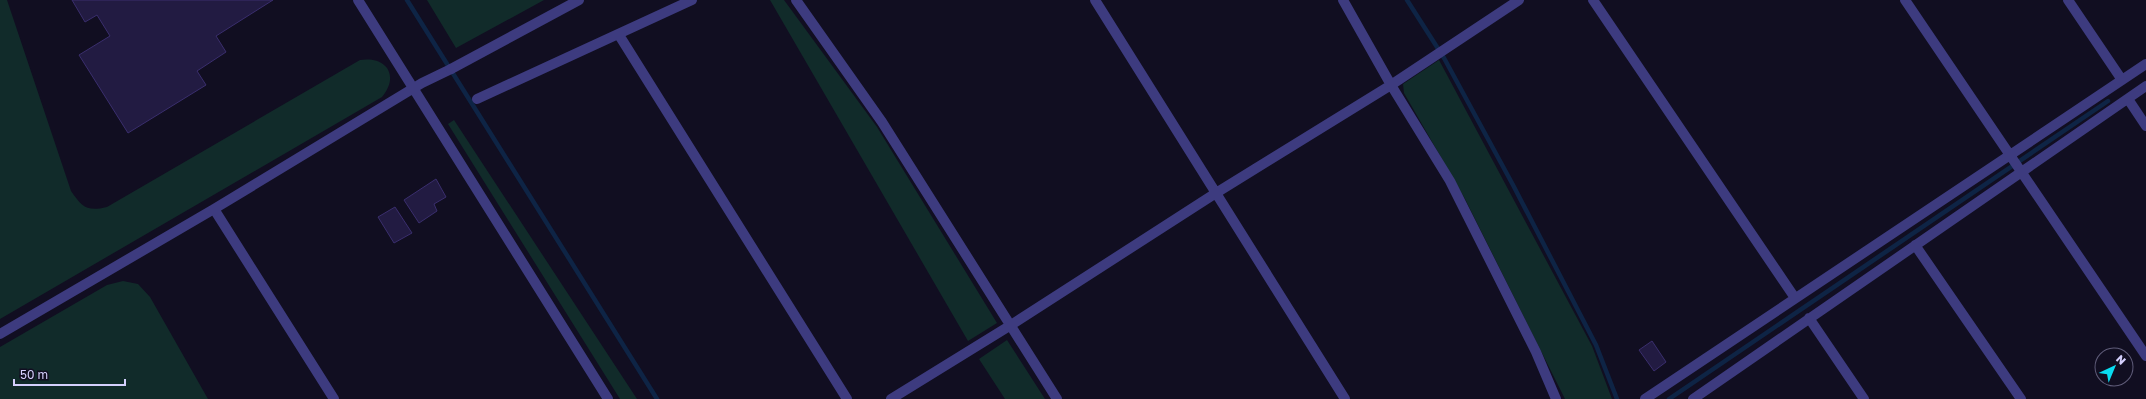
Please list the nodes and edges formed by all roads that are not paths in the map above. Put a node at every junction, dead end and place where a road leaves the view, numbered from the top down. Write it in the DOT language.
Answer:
graph roads {
  1 [pos="358,0"];
  2 [pos="579,0"];
  3 [pos="692,0"];
  4 [pos="796,0"];
  5 [pos="1095,0"];
  6 [pos="1344,0"];
  7 [pos="1519,0"];
  8 [pos="1593,0"];
  9 [pos="1905,0"];
  10 [pos="2068,0"];
  11 [pos="619,35"];
  12 [pos="2146,64"];
  13 [pos="2122,80"];
  14 [pos="1391,85"];
  15 [pos="2146,86"];
  16 [pos="413,89"];
  17 [pos="477,99"];
  18 [pos="2128,99"];
  19 [pos="2146,126"];
  20 [pos="2009,154"];
  21 [pos="2021,171"];
  22 [pos="1216,193"];
  23 [pos="214,209"];
  24 [pos="1915,245"];
  25 [pos="1796,298"];
  26 [pos="1809,318"];
  27 [pos="1011,325"];
  28 [pos="0,334"];
  29 [pos="2146,356"];
  30 [pos="1660,395"];
  31 [pos="334,399"];
  32 [pos="608,399"];
  33 [pos="847,399"];
  34 [pos="891,399"];
  35 [pos="1057,399"];
  36 [pos="1345,399"];
  37 [pos="1556,399"];
  38 [pos="1645,399"];
  39 [pos="1693,399"];
  40 [pos="1864,399"];
  41 [pos="2021,399"];
  1 -- 16 [label="street"];
  2 -- 16 [label="street"];
  3 -- 11 [label="street"];
  4 -- 27 [label="street"];
  5 -- 22 [label="street"];
  6 -- 14 [label="street"];
  7 -- 14 [label="street"];
  8 -- 25 [label="street"];
  9 -- 20 [label="street"];
  10 -- 13 [label="street"];
  11 -- 17 [label="street"];
  11 -- 33 [label="street"];
  12 -- 13 [label="street"];
  13 -- 20 [label="street"];
  14 -- 22 [label="street"];
  14 -- 37 [label="street"];
  15 -- 18 [label="street"];
  16 -- 23 [label="street"];
  16 -- 32 [label="street"];
  18 -- 19 [label="street"];
  18 -- 21 [label="street"];
  20 -- 21 [label="street"];
  20 -- 25 [label="street"];
  21 -- 24 [label="street"];
  21 -- 29 [label="street"];
  22 -- 27 [label="street"];
  22 -- 36 [label="street"];
  23 -- 28 [label="street"];
  23 -- 31 [label="street"];
  24 -- 26 [label="street"];
  24 -- 41 [label="street"];
  25 -- 30 [label="street"];
  26 -- 39 [label="street"];
  26 -- 40 [label="street"];
  27 -- 34 [label="street"];
  27 -- 35 [label="street"];
  30 -- 38 [label="street"];
}
